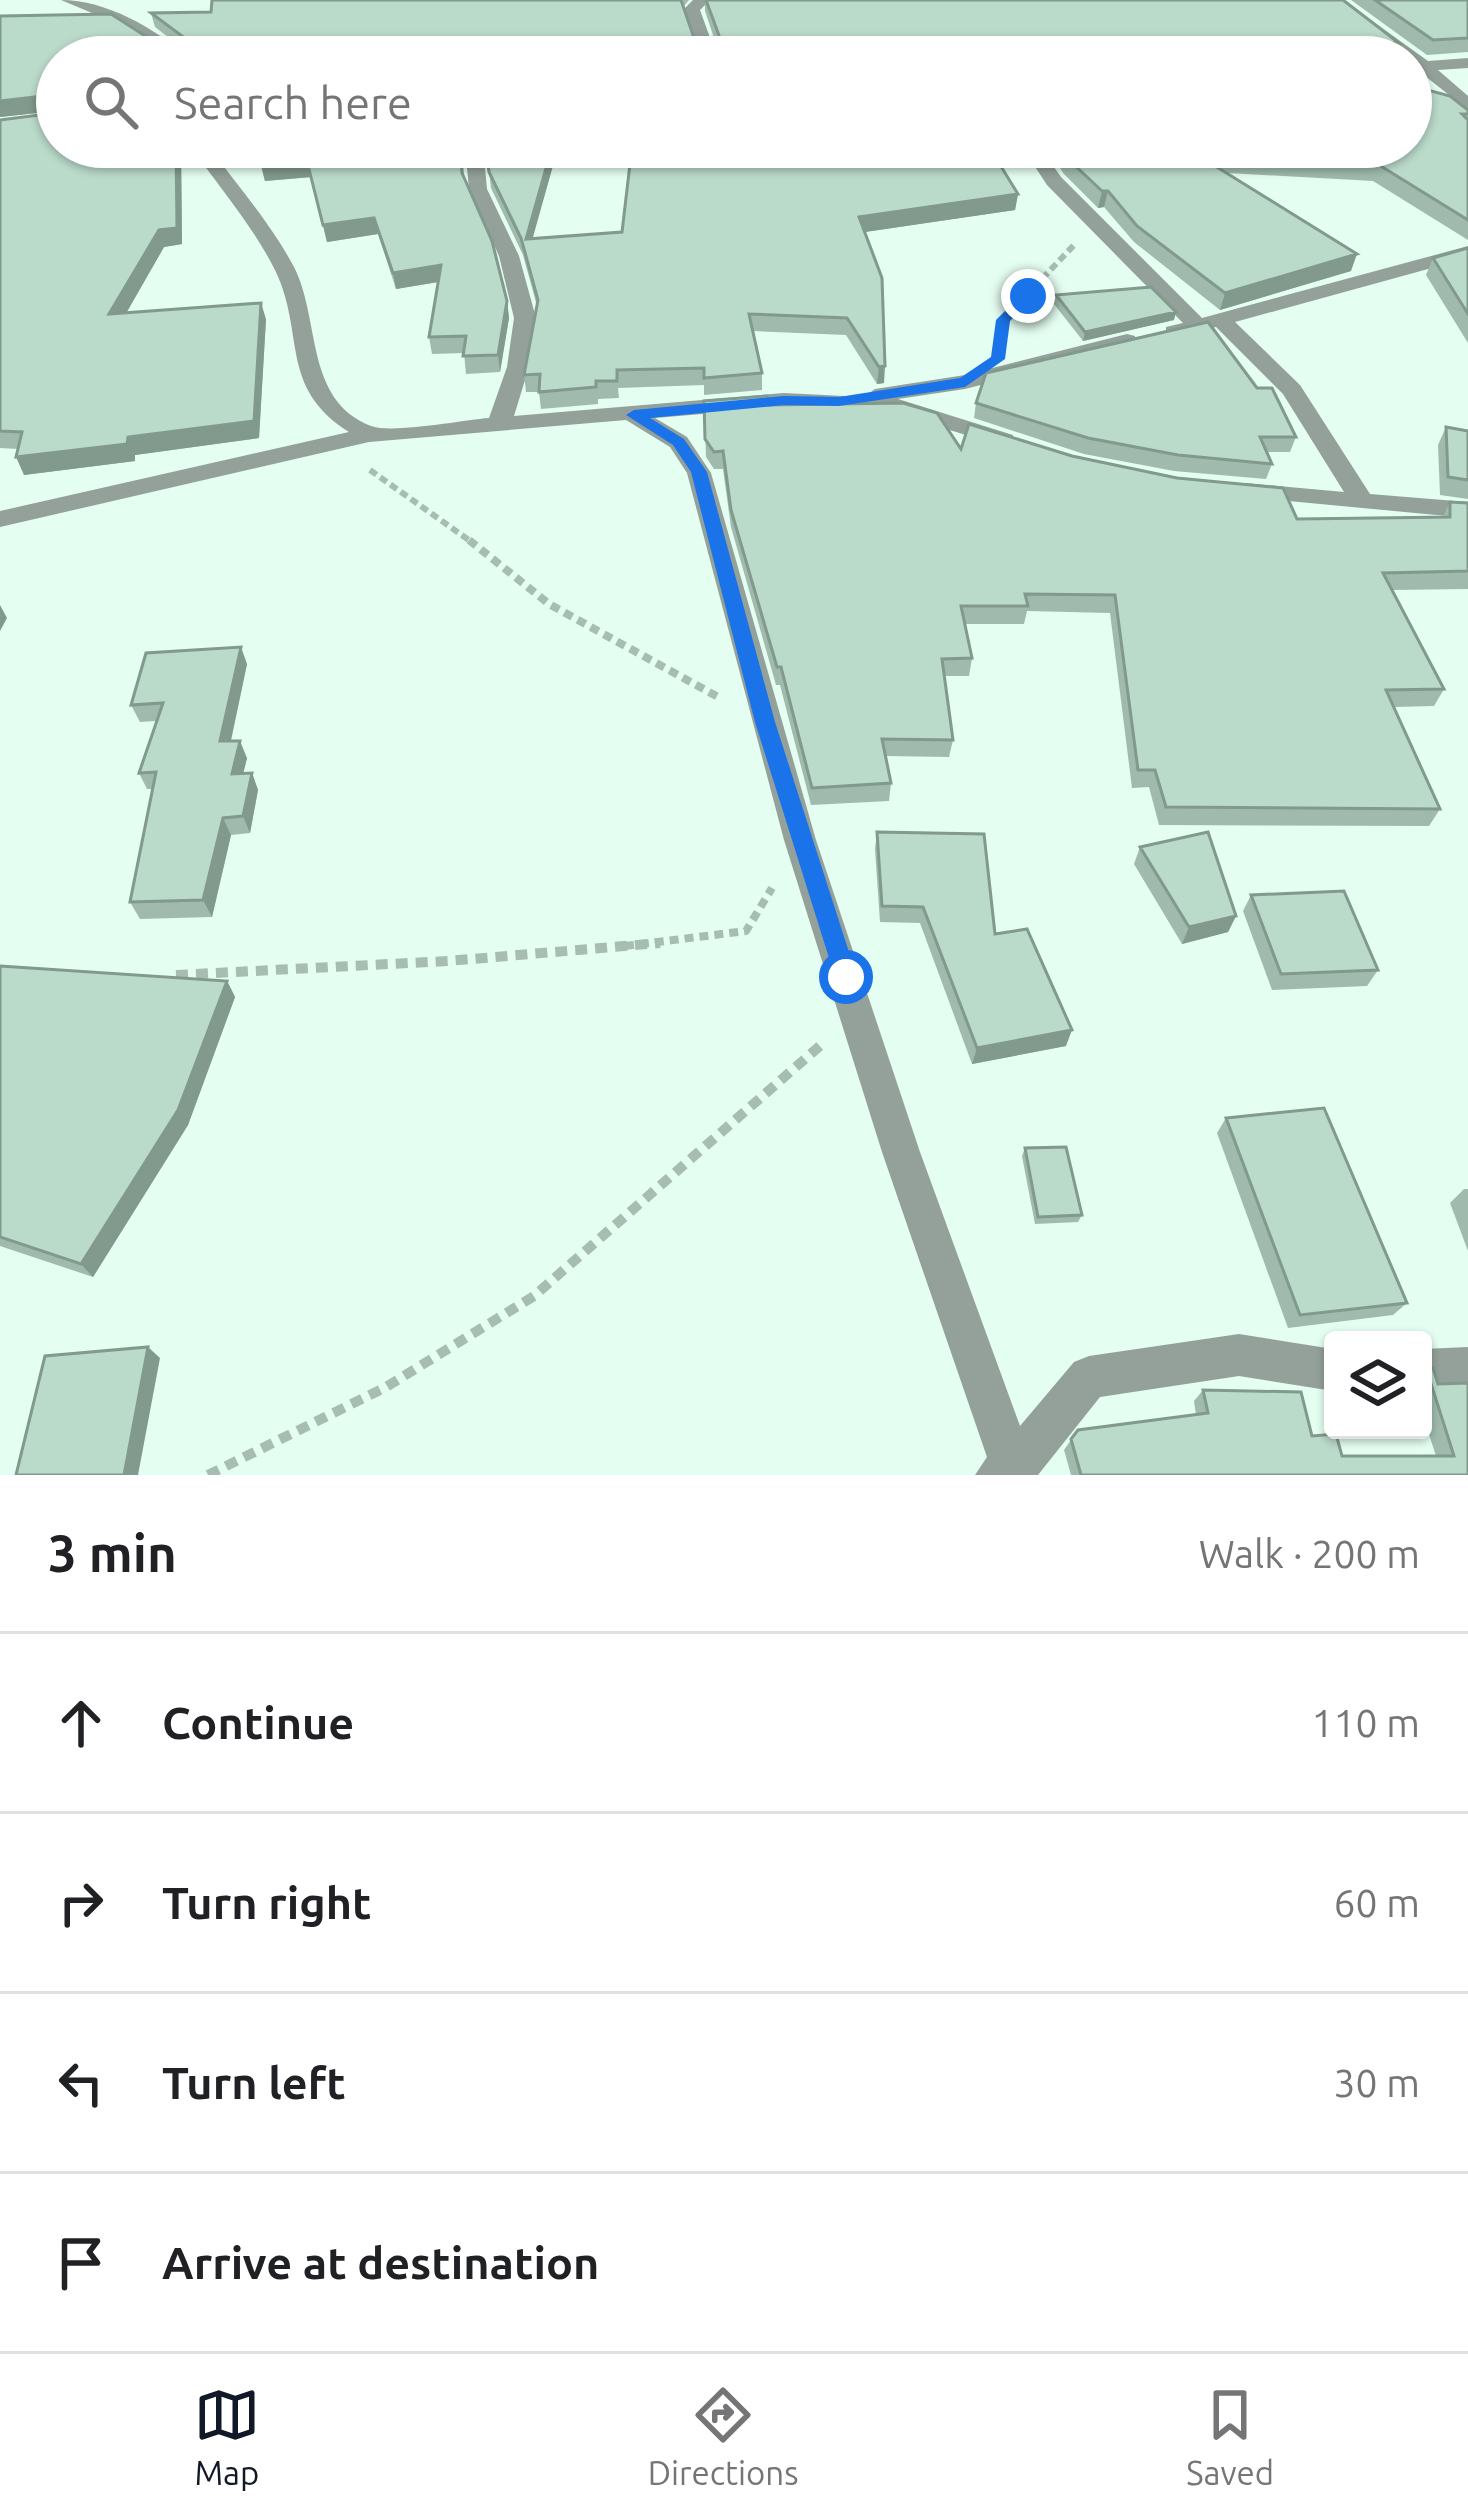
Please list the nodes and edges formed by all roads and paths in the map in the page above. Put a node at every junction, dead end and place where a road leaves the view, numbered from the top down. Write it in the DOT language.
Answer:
graph roads {
  1 [pos="70,0"];
  2 [pos="705,0"];
  3 [pos="1333,0"];
  4 [pos="721,1"];
  5 [pos="146,36"];
  6 [pos="699,36"];
  7 [pos="1379,36"];
  8 [pos="1468,63"];
  9 [pos="1432,66"];
  10 [pos="1432,78"];
  11 [pos="1434,99"];
  12 [pos="1468,107"];
  13 [pos="214,168"];
  14 [pos="476,168"];
  15 [pos="1045,168"];
  16 [pos="1095,222"];
  17 [pos="1468,253"];
  18 [pos="1211,325"];
  19 [pos="965,382"];
  20 [pos="839,401"];
  21 [pos="634,415"];
  22 [pos="499,424"];
  23 [pos="369,435"];
  24 [pos="334,445"];
  25 [pos="1022,446"];
  26 [pos="1221,488"];
  27 [pos="1364,504"];
  28 [pos="1468,510"];
  29 [pos="0,519"];
  30 [pos="765,722"];
  31 [pos="800,840"];
  32 [pos="176,975"];
  33 [pos="858,1012"];
  34 [pos="1324,1368"];
  35 [pos="1468,1368"];
  36 [pos="1432,1370"];
  37 [pos="1008,1473"];
  38 [pos="208,1475"];
  1 -- 5 [label="street"];
  2 -- 4 [label="street"];
  2 -- 6 [label="street"];
  3 -- 7 [label="street"];
  8 -- 9 [label="street"];
  10 -- 12 [label="street"];
  11 -- 12 [label="street"];
  13 -- 23 [label="street"];
  14 -- 22 [label="street"];
  15 -- 16 [label="street"];
  16 -- 18 [label="street"];
  16 -- 19 [label="path"];
  17 -- 18 [label="street"];
  18 -- 19 [label="street"];
  18 -- 27 [label="street"];
  19 -- 20 [label="street"];
  20 -- 21 [label="street"];
  20 -- 25 [label="street"];
  21 -- 22 [label="street"];
  21 -- 30 [label="street"];
  22 -- 23 [label="street"];
  23 -- 24 [label="street"];
  24 -- 29 [label="street"];
  24 -- 30 [label="path"];
  26 -- 27 [label="street"];
  27 -- 28 [label="street"];
  30 -- 31 [label="street"];
  31 -- 32 [label="path"];
  31 -- 33 [label="street"];
  33 -- 37 [label="street"];
  33 -- 38 [label="path"];
  34 -- 37 [label="street"];
  35 -- 36 [label="street"];
}
